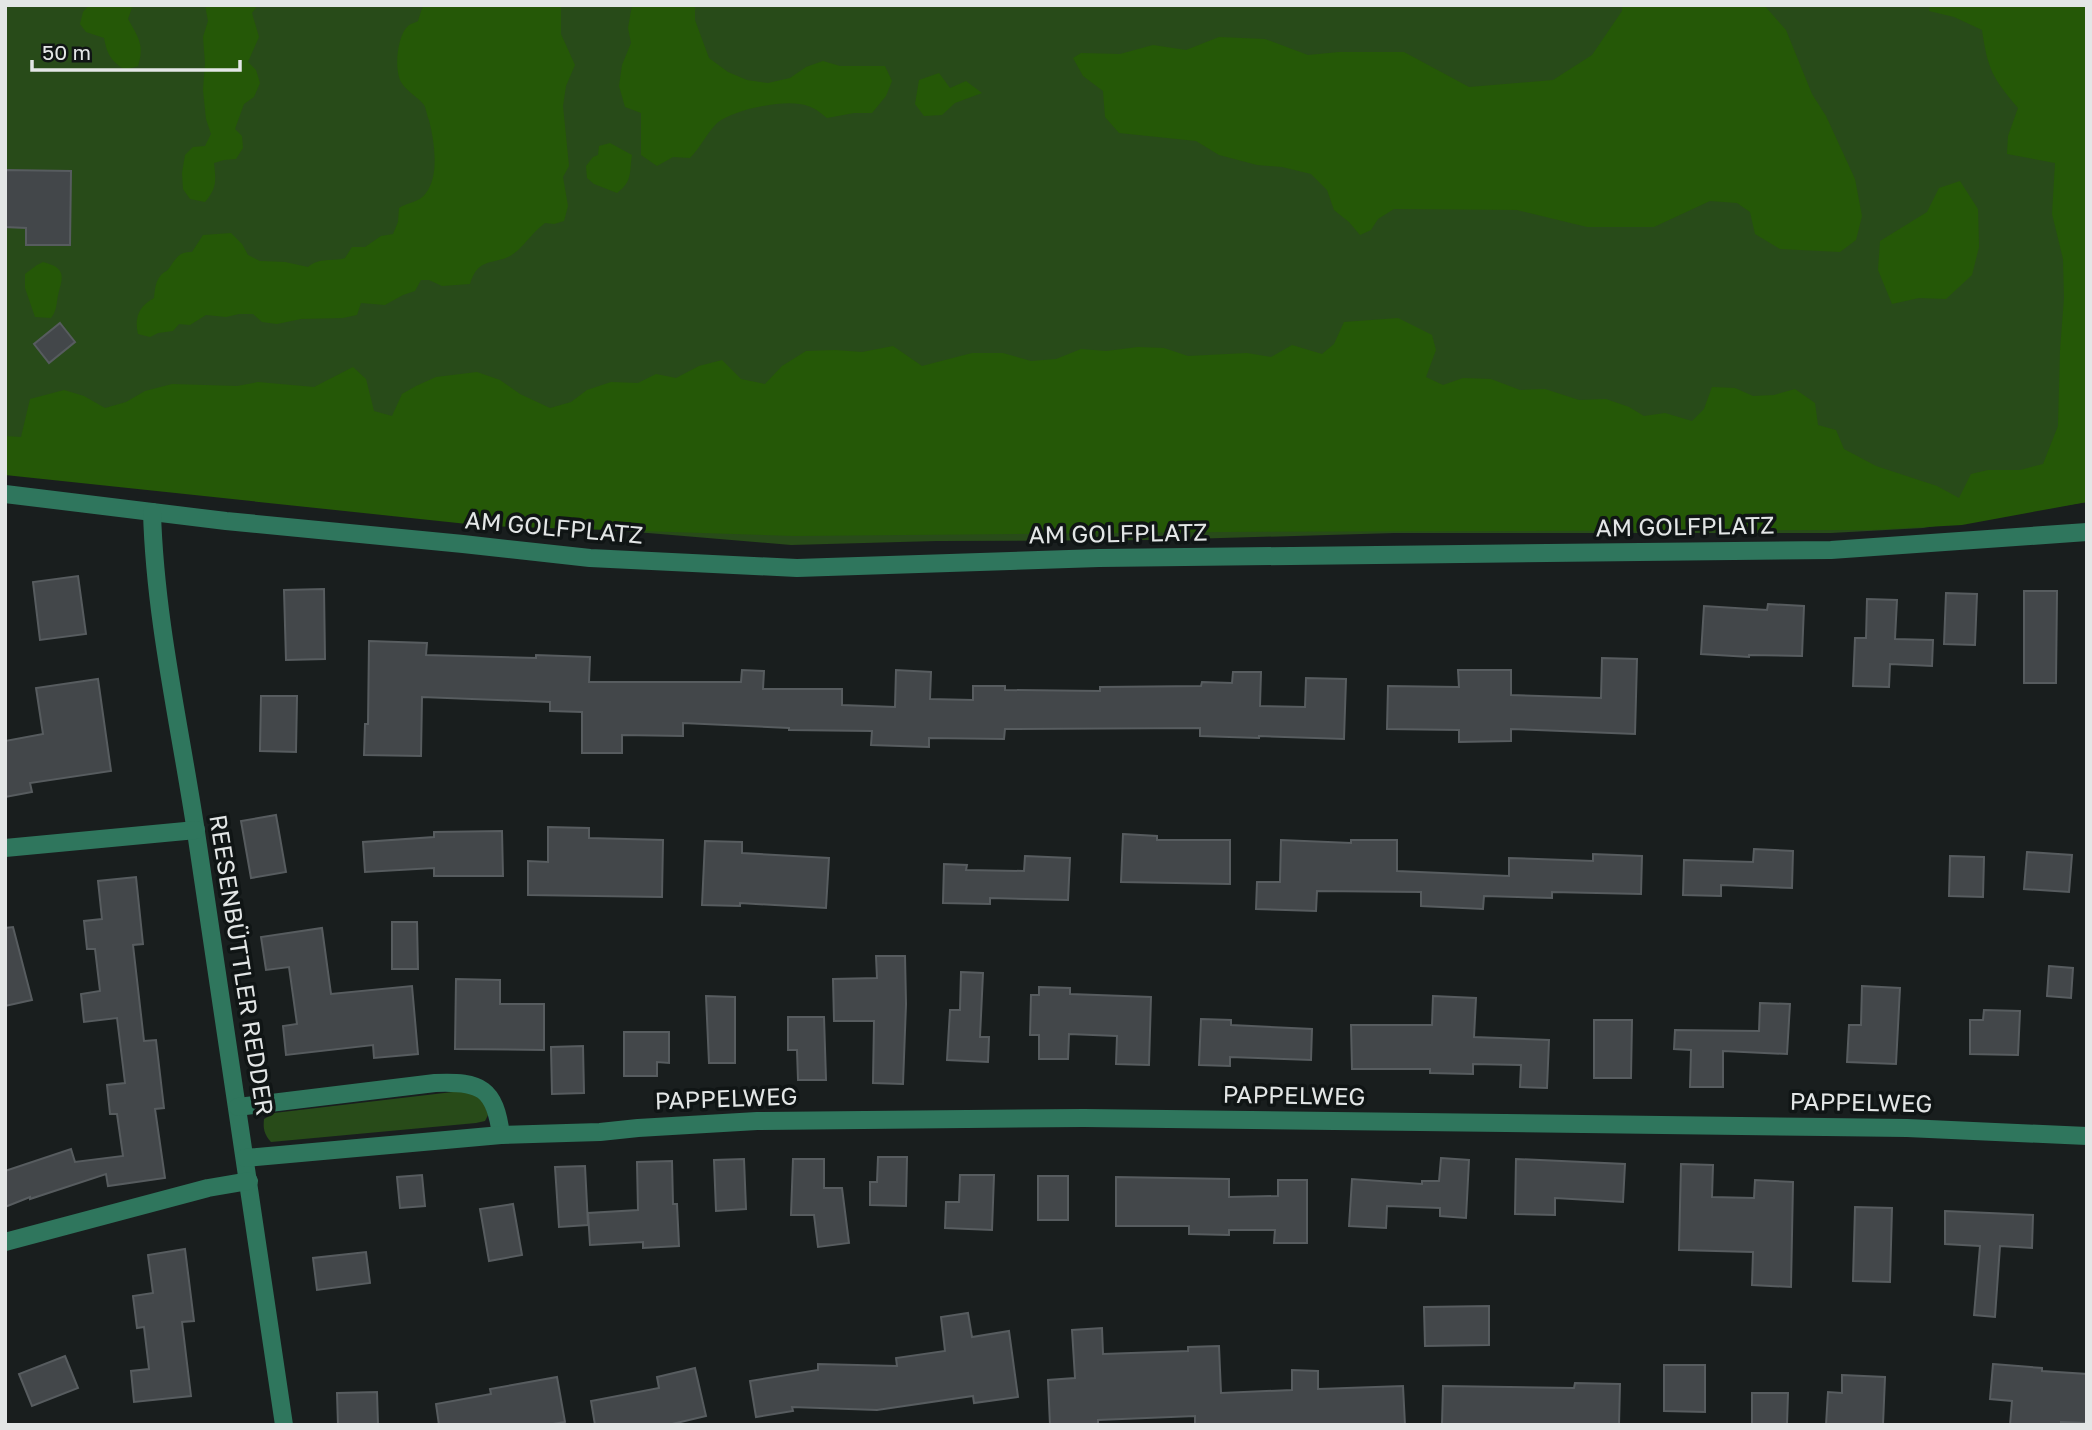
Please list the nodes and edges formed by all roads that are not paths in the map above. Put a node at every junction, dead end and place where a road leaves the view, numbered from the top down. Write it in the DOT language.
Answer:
graph roads {
  1 [pos="5,494"];
  2 [pos="152,512"];
  3 [pos="2087,532"];
  4 [pos="196,830"];
  5 [pos="5,848"];
  6 [pos="238,1107"];
  7 [pos="501,1135"];
  8 [pos="2087,1136"];
  9 [pos="246,1158"];
  10 [pos="249,1181"];
  11 [pos="5,1242"];
  12 [pos="284,1425"];
  1 -- 2 [label="street, AM GOLFPLATZ"];
  2 -- 3 [label="street, AM GOLFPLATZ"];
  2 -- 4 [label="street, REESENBÜTTLER REDDER"];
  4 -- 5 [label="street"];
  4 -- 6 [label="street, REESENBÜTTLER REDDER"];
  6 -- 7 [label="street"];
  6 -- 9 [label="street, REESENBÜTTLER REDDER"];
  7 -- 8 [label="street, PAPPELWEG"];
  7 -- 9 [label="street, PAPPELWEG"];
  9 -- 10 [label="street, REESENBÜTTLER REDDER"];
  10 -- 11 [label="street"];
  10 -- 12 [label="street, REESENBÜTTLER REDDER"];
}
